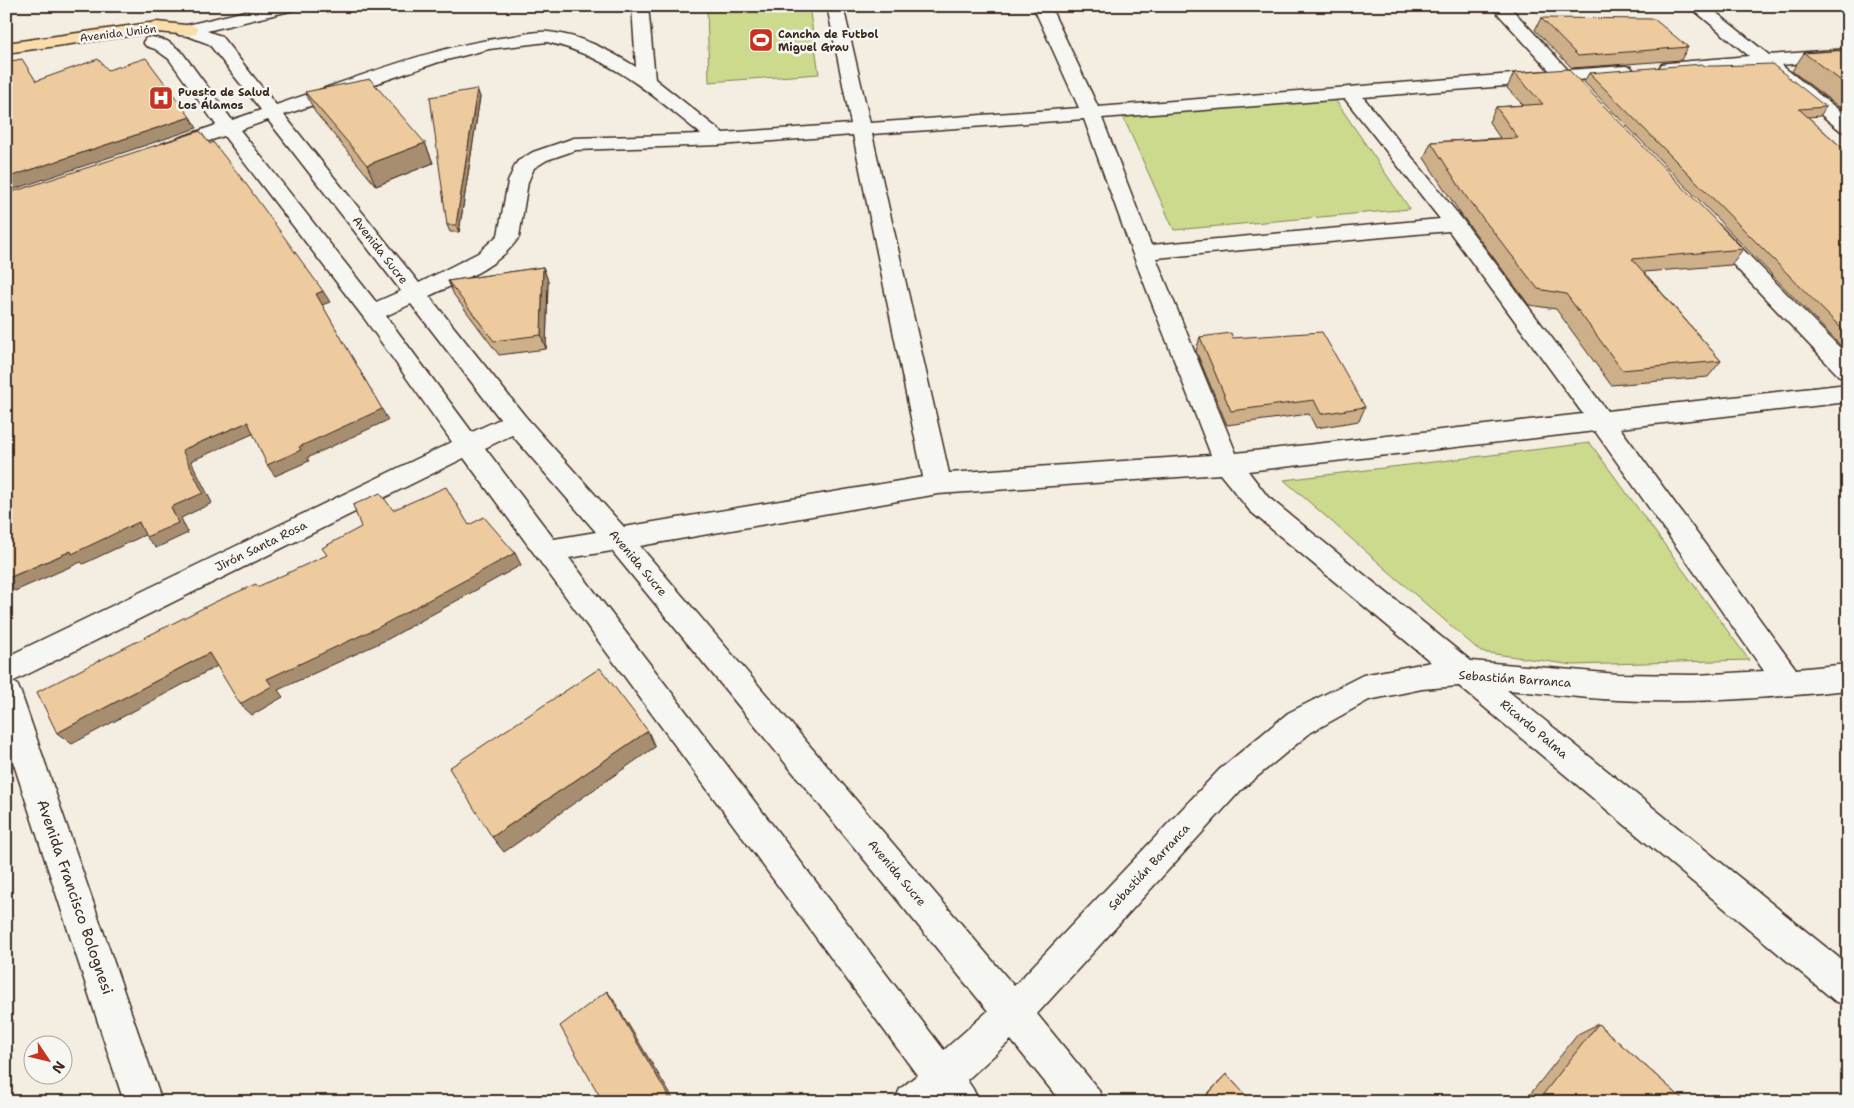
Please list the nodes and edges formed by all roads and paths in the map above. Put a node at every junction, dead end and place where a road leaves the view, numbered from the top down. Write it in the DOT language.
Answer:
graph roads {
  1 [pos="288,6"];
  2 [pos="640,6"];
  3 [pos="835,6"];
  4 [pos="1041,6"];
  5 [pos="1499,6"];
  6 [pos="1698,6"];
  7 [pos="188,30"];
  8 [pos="152,42"];
  9 [pos="6,48"];
  10 [pos="1848,54"];
  11 [pos="1766,62"];
  12 [pos="6,65"];
  13 [pos="1563,75"];
  14 [pos="646,81"];
  15 [pos="1350,93"];
  16 [pos="1583,96"];
  17 [pos="1091,112"];
  18 [pos="274,113"];
  19 [pos="1848,127"];
  20 [pos="228,128"];
  21 [pos="860,129"];
  22 [pos="719,139"];
  23 [pos="154,153"];
  24 [pos="1698,216"];
  25 [pos="1455,224"];
  26 [pos="1143,252"];
  27 [pos="415,294"];
  28 [pos="372,313"];
  29 [pos="1848,371"];
  30 [pos="1848,394"];
  31 [pos="1601,421"];
  32 [pos="516,422"];
  33 [pos="468,445"];
  34 [pos="1227,464"];
  35 [pos="938,484"];
  36 [pos="619,540"];
  37 [pos="548,551"];
  38 [pos="6,671"];
  39 [pos="1466,673"];
  40 [pos="1848,677"];
  41 [pos="1789,683"];
  42 [pos="6,693"];
  43 [pos="1848,988"];
  44 [pos="1013,1013"];
  45 [pos="951,1090"];
  46 [pos="143,1102"];
  47 [pos="913,1102"];
  48 [pos="1085,1102"];
  1 -- 7 [label="street, Avenida Unión"];
  2 -- 14 [label="street"];
  3 -- 21 [label="street"];
  4 -- 17 [label="street, Ricardo Palma"];
  5 -- 13 [label="street"];
  6 -- 11 [label="street"];
  7 -- 8 [label="street"];
  7 -- 9 [label="main road, Avenida Unión"];
  7 -- 18 [label="street, Avenida Sucre"];
  8 -- 12 [label="main road, Avenida Unión"];
  8 -- 20 [label="street"];
  10 -- 11 [label="street"];
  11 -- 13 [label="street"];
  11 -- 19 [label="street"];
  13 -- 15 [label="street"];
  13 -- 16 [label="street"];
  14 -- 18 [label="street"];
  14 -- 22 [label="street"];
  15 -- 17 [label="street"];
  15 -- 25 [label="street"];
  17 -- 21 [label="street"];
  17 -- 26 [label="street, Ricardo Palma"];
  18 -- 20 [label="street"];
  18 -- 27 [label="street, Avenida Sucre"];
  20 -- 23 [label="street"];
  20 -- 28 [label="street"];
  21 -- 22 [label="street"];
  21 -- 35 [label="street"];
  22 -- 27 [label="street"];
  24 -- 29 [label="street"];
  25 -- 26 [label="street"];
  25 -- 31 [label="street"];
  26 -- 34 [label="street, Ricardo Palma"];
  27 -- 28 [label="street"];
  27 -- 32 [label="street, Avenida Sucre"];
  28 -- 33 [label="street"];
  30 -- 31 [label="street"];
  31 -- 34 [label="street"];
  31 -- 41 [label="street"];
  32 -- 33 [label="street, Jirón Santa Rosa"];
  32 -- 36 [label="street, Avenida Sucre"];
  33 -- 37 [label="street"];
  33 -- 38 [label="street, Jirón Santa Rosa"];
  34 -- 35 [label="street"];
  34 -- 39 [label="street, Ricardo Palma"];
  35 -- 36 [label="street"];
  36 -- 37 [label="street"];
  36 -- 44 [label="street, Avenida Sucre"];
  37 -- 45 [label="street"];
  39 -- 41 [label="street, Sebastián Barranca"];
  39 -- 43 [label="street, Ricardo Palma"];
  39 -- 44 [label="street, Sebastián Barranca"];
  40 -- 41 [label="street, Sebastián Barranca"];
  42 -- 46 [label="street, Avenida Francisco Bolognesi"];
  44 -- 45 [label="street, Sebastián Barranca"];
  44 -- 48 [label="street, Avenida Sucre"];
  45 -- 47 [label="street, Sebastián Barranca"];
}
